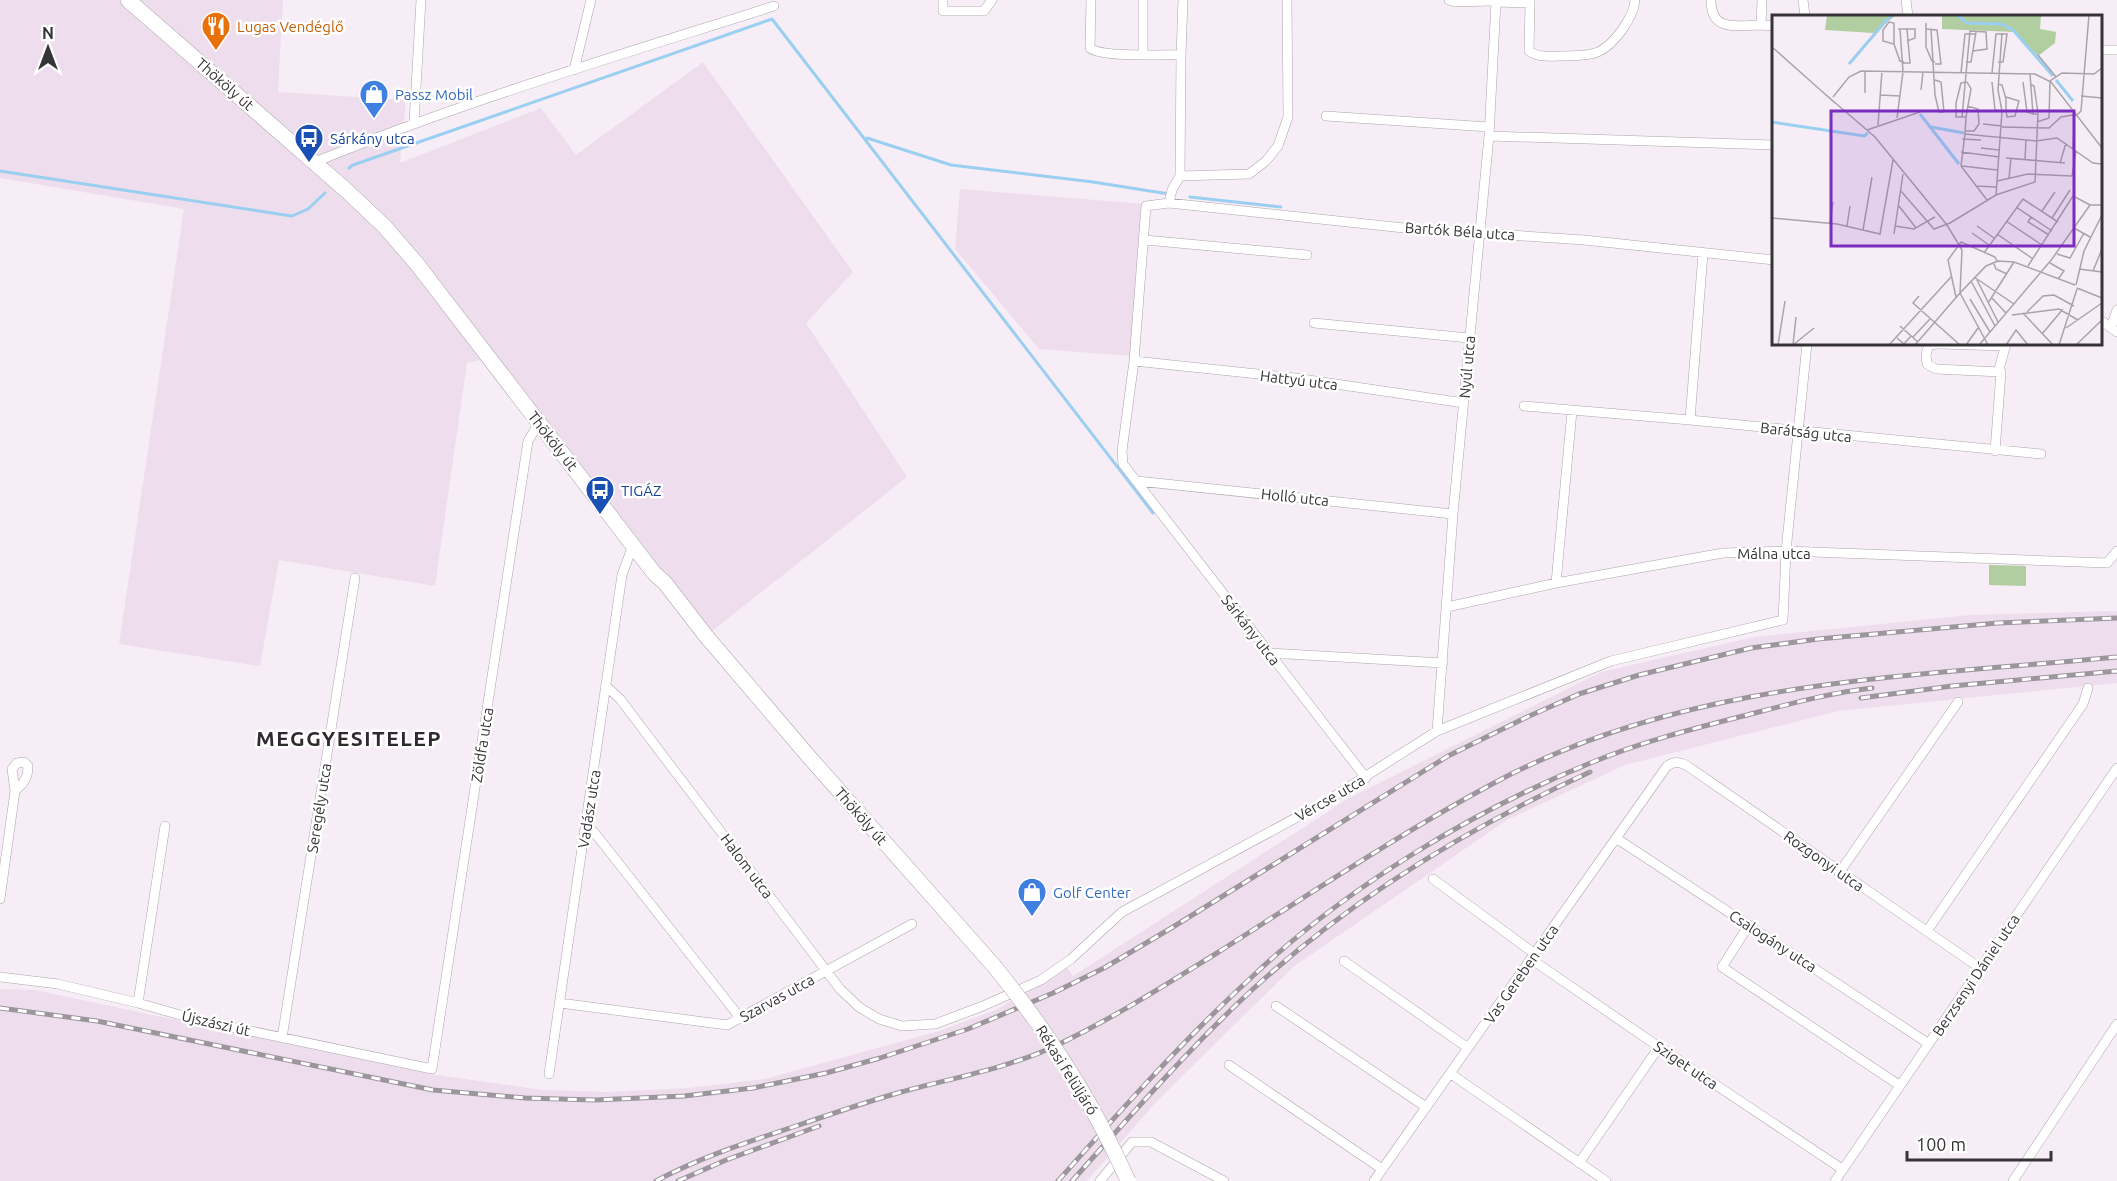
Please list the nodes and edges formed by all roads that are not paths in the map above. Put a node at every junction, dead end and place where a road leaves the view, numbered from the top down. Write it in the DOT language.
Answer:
graph roads {
  1 [pos="128,0"];
  2 [pos="422,0"];
  3 [pos="591,0"];
  4 [pos="943,0"];
  5 [pos="992,0"];
  6 [pos="1091,0"];
  7 [pos="1143,0"];
  8 [pos="1183,0"];
  9 [pos="1287,0"];
  10 [pos="1449,0"];
  11 [pos="1635,0"];
  12 [pos="1711,0"];
  13 [pos="1762,0"];
  14 [pos="1803,0"];
  15 [pos="1906,0"];
  16 [pos="1492,1"];
  17 [pos="1530,1"];
  18 [pos="774,6"];
  19 [pos="1804,15"];
  20 [pos="1908,15"];
  21 [pos="1761,25"];
  22 [pos="1772,26"];
  23 [pos="1143,53"];
  24 [pos="1181,55"];
  25 [pos="574,70"];
  26 [pos="1326,116"];
  27 [pos="414,123"];
  28 [pos="1489,131"];
  29 [pos="1772,145"];
  30 [pos="315,162"];
  31 [pos="1180,176"];
  32 [pos="1169,203"];
  33 [pos="1146,206"];
  34 [pos="1480,233"];
  35 [pos="1145,240"];
  36 [pos="1703,252"];
  37 [pos="1307,255"];
  38 [pos="1772,260"];
  39 [pos="2117,310"];
  40 [pos="1314,323"];
  41 [pos="2114,330"];
  42 [pos="1469,338"];
  43 [pos="1807,345"];
  44 [pos="1929,345"];
  45 [pos="2005,345"];
  46 [pos="1134,361"];
  47 [pos="2001,372"];
  48 [pos="1464,403"];
  49 [pos="1524,406"];
  50 [pos="1572,411"];
  51 [pos="1690,420"];
  52 [pos="539,423"];
  53 [pos="1798,431"];
  54 [pos="1995,451"];
  55 [pos="2041,454"];
  56 [pos="1137,481"];
  57 [pos="1454,514"];
  58 [pos="633,545"];
  59 [pos="1786,551"];
  60 [pos="2117,551"];
  61 [pos="355,578"];
  62 [pos="1556,583"];
  63 [pos="1447,607"];
  64 [pos="1268,653"];
  65 [pos="1443,663"];
  66 [pos="607,687"];
  67 [pos="2088,688"];
  68 [pos="1959,702"];
  69 [pos="1437,731"];
  70 [pos="1667,766"];
  71 [pos="2117,768"];
  72 [pos="1366,778"];
  73 [pos="15,791"];
  74 [pos="165,826"];
  75 [pos="586,826"];
  76 [pos="1616,838"];
  77 [pos="1839,873"];
  78 [pos="1433,879"];
  79 [pos="0,899"];
  80 [pos="912,924"];
  81 [pos="1749,925"];
  82 [pos="1927,931"];
  83 [pos="1533,957"];
  84 [pos="1344,961"];
  85 [pos="994,966"];
  86 [pos="1980,968"];
  87 [pos="827,971"];
  88 [pos="0,977"];
  89 [pos="138,1003"];
  90 [pos="560,1003"];
  91 [pos="1276,1006"];
  92 [pos="741,1019"];
  93 [pos="2117,1024"];
  94 [pos="902,1026"];
  95 [pos="282,1038"];
  96 [pos="1929,1044"];
  97 [pos="1659,1047"];
  98 [pos="1468,1048"];
  99 [pos="1229,1065"];
  100 [pos="432,1069"];
  101 [pos="549,1074"];
  102 [pos="1451,1074"];
  103 [pos="1899,1085"];
  104 [pos="1426,1107"];
  105 [pos="1579,1163"];
  106 [pos="1382,1169"];
  107 [pos="1842,1170"];
  108 [pos="1100,1181"];
  109 [pos="1128,1181"];
  110 [pos="1224,1181"];
  111 [pos="1374,1181"];
  112 [pos="1606,1181"];
  113 [pos="1835,1181"];
  114 [pos="2013,1181"];
  1 -- 30 [label="main road, Thököly út"];
  2 -- 27 [label="street"];
  3 -- 25 [label="street"];
  4 -- 5 [label="street"];
  6 -- 23 [label="street"];
  7 -- 23 [label="street"];
  8 -- 24 [label="street"];
  9 -- 31 [label="street"];
  10 -- 16 [label="street"];
  11 -- 17 [label="street"];
  12 -- 21 [label="street"];
  13 -- 21 [label="street"];
  14 -- 19 [label="street"];
  15 -- 20 [label="street"];
  16 -- 17 [label="street"];
  16 -- 28 [label="street, Nyúl utca"];
  18 -- 25 [label="street"];
  21 -- 22 [label="street"];
  23 -- 24 [label="street"];
  24 -- 31 [label="street"];
  25 -- 27 [label="street"];
  26 -- 28 [label="street"];
  27 -- 30 [label="street"];
  28 -- 29 [label="street"];
  28 -- 34 [label="street, Nyúl utca"];
  30 -- 52 [label="main road, Thököly út"];
  31 -- 32 [label="street"];
  32 -- 33 [label="street, Bartók Béla utca"];
  32 -- 34 [label="street, Bartók Béla utca"];
  33 -- 35 [label="street, Sárkány utca"];
  34 -- 36 [label="street, Bartók Béla utca"];
  34 -- 42 [label="street, Nyúl utca"];
  35 -- 37 [label="street"];
  35 -- 46 [label="street, Sárkány utca"];
  36 -- 38 [label="street, Bartók Béla utca"];
  36 -- 51 [label="street"];
  39 -- 41 [label="street"];
  40 -- 42 [label="street"];
  42 -- 48 [label="street, Nyúl utca"];
  43 -- 53 [label="street"];
  44 -- 47 [label="street"];
  45 -- 47 [label="street"];
  46 -- 48 [label="street, Hattyú utca"];
  46 -- 56 [label="street, Sárkány utca"];
  47 -- 54 [label="street"];
  48 -- 57 [label="street, Nyúl utca"];
  49 -- 50 [label="street, Barátság utca"];
  50 -- 51 [label="street, Barátság utca"];
  50 -- 62 [label="street"];
  51 -- 53 [label="street, Barátság utca"];
  52 -- 58 [label="main road, Thököly út"];
  52 -- 100 [label="street, Zöldfa utca"];
  53 -- 54 [label="street, Barátság utca"];
  53 -- 59 [label="street"];
  54 -- 55 [label="street, Barátság utca"];
  56 -- 57 [label="street, Holló utca"];
  56 -- 64 [label="street, Sárkány utca"];
  57 -- 63 [label="street, Nyúl utca"];
  58 -- 66 [label="street, Vadász utca"];
  58 -- 85 [label="main road, Thököly út"];
  59 -- 60 [label="street, Málna utca"];
  59 -- 62 [label="street, Málna utca"];
  59 -- 69 [label="street, Vércse utca"];
  61 -- 95 [label="street, Seregély utca"];
  62 -- 63 [label="street, Málna utca"];
  63 -- 65 [label="street, Nyúl utca"];
  64 -- 65 [label="street"];
  64 -- 72 [label="street, Sárkány utca"];
  65 -- 69 [label="street, Nyúl utca"];
  66 -- 75 [label="street, Vadász utca"];
  66 -- 87 [label="street, Halom utca"];
  67 -- 82 [label="street"];
  68 -- 77 [label="street"];
  69 -- 72 [label="street, Vércse utca"];
  70 -- 76 [label="street, Vas Gereben utca"];
  70 -- 77 [label="street, Rozgonyi utca"];
  71 -- 86 [label="street, Berzsenyi Dániel utca"];
  72 -- 94 [label="street, Vércse utca"];
  73 -- 79 [label="street"];
  74 -- 89 [label="street"];
  75 -- 90 [label="street, Vadász utca"];
  75 -- 92 [label="street"];
  76 -- 81 [label="street, Csalogány utca"];
  76 -- 83 [label="street, Vas Gereben utca"];
  77 -- 82 [label="street, Rozgonyi utca"];
  78 -- 83 [label="street, Sziget utca"];
  80 -- 87 [label="street, Szarvas utca"];
  81 -- 96 [label="street, Csalogány utca"];
  81 -- 103 [label="street"];
  82 -- 86 [label="street, Rozgonyi utca"];
  83 -- 97 [label="street, Sziget utca"];
  83 -- 98 [label="street, Vas Gereben utca"];
  84 -- 98 [label="street"];
  85 -- 109 [label="main road, Rékasi felüljáró, bridge"];
  86 -- 96 [label="street, Berzsenyi Dániel utca"];
  87 -- 92 [label="street, Szarvas utca"];
  87 -- 94 [label="street, Halom utca"];
  88 -- 89 [label="street, Újszászi út"];
  89 -- 95 [label="street, Újszászi út"];
  90 -- 92 [label="street, Szarvas utca"];
  90 -- 101 [label="street, Vadász utca"];
  91 -- 104 [label="street"];
  93 -- 114 [label="street"];
  95 -- 100 [label="street, Újszászi út"];
  96 -- 103 [label="street, Berzsenyi Dániel utca"];
  97 -- 105 [label="street"];
  97 -- 107 [label="street, Sziget utca"];
  98 -- 102 [label="street, Vas Gereben utca"];
  99 -- 106 [label="street"];
  102 -- 104 [label="street, Vas Gereben utca"];
  102 -- 105 [label="street"];
  103 -- 107 [label="street, Berzsenyi Dániel utca"];
  104 -- 106 [label="street, Vas Gereben utca"];
  105 -- 112 [label="street"];
  106 -- 111 [label="street, Vas Gereben utca"];
  107 -- 113 [label="street, Berzsenyi Dániel utca"];
  108 -- 110 [label="street"];
}
